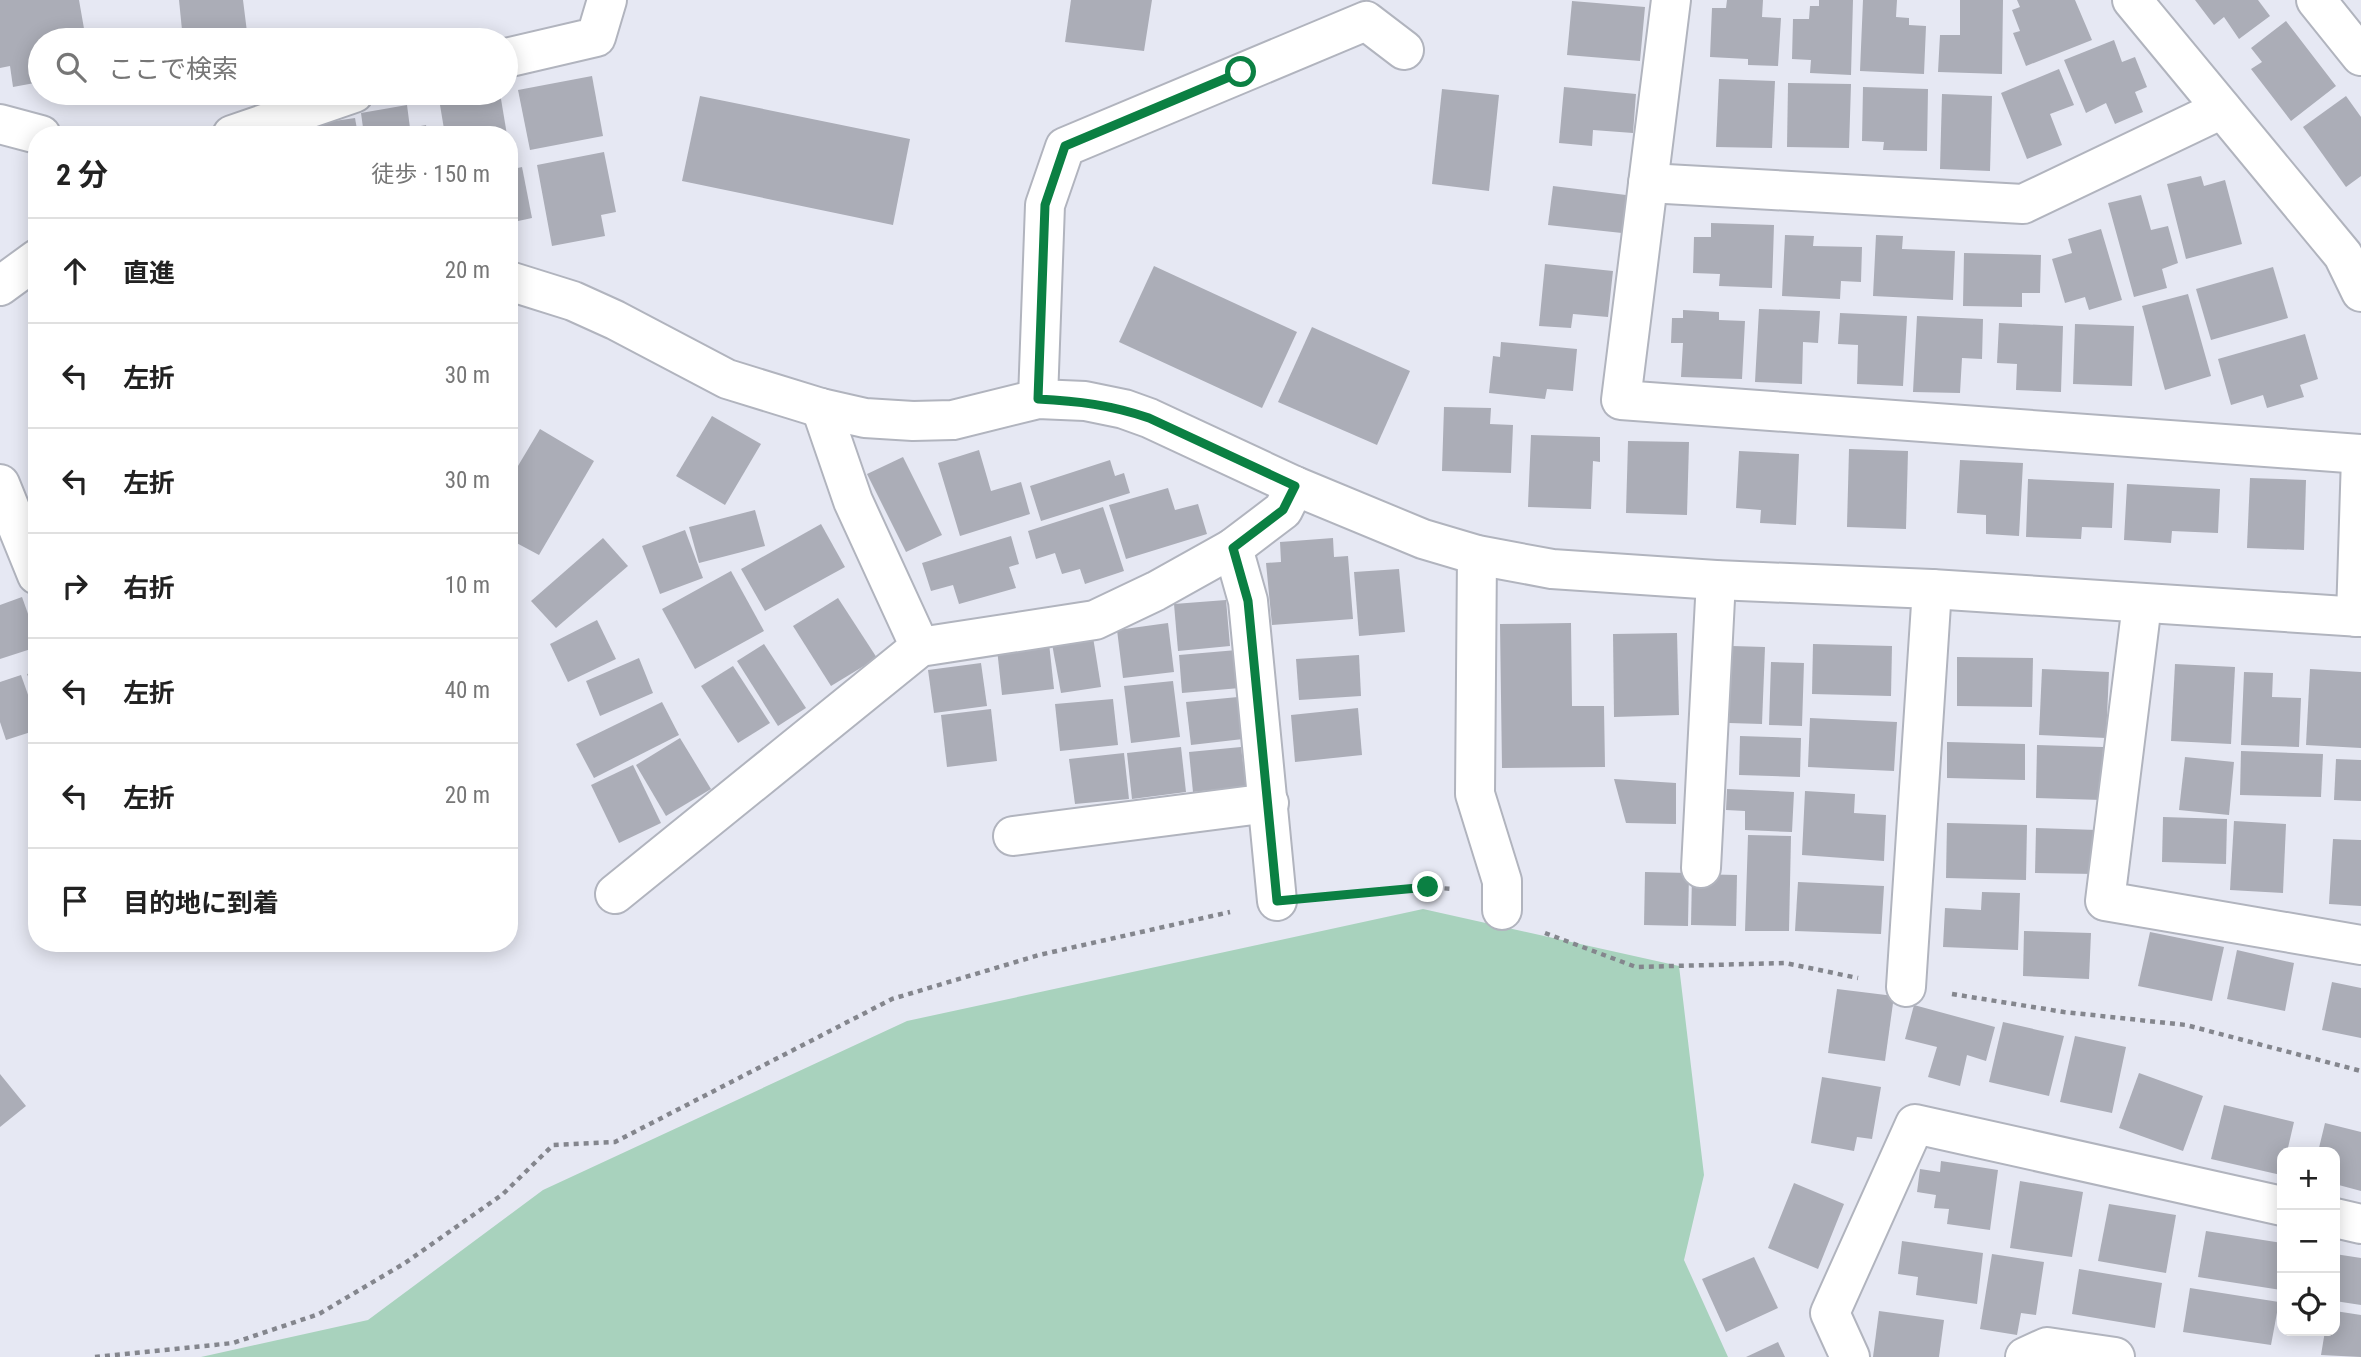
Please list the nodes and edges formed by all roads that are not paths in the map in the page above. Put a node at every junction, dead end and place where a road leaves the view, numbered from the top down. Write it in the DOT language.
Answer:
graph roads {
  1 [pos="607,0"];
  2 [pos="1671,0"];
  3 [pos="2132,0"];
  4 [pos="2316,0"];
  5 [pos="1404,50"];
  6 [pos="518,55"];
  7 [pos="2361,56"];
  8 [pos="319,105"];
  9 [pos="2222,109"];
  10 [pos="0,124"];
  11 [pos="258,126"];
  12 [pos="28,132"];
  13 [pos="1648,183"];
  14 [pos="2352,247"];
  15 [pos="28,266"];
  16 [pos="518,284"];
  17 [pos="0,286"];
  18 [pos="2361,292"];
  19 [pos="1038,399"];
  20 [pos="821,408"];
  21 [pos="2361,455"];
  22 [pos="0,484"];
  23 [pos="1295,486"];
  24 [pos="1233,548"];
  25 [pos="28,553"];
  26 [pos="1477,555"];
  27 [pos="1716,580"];
  28 [pos="1932,589"];
  29 [pos="2141,604"];
  30 [pos="2359,617"];
  31 [pos="920,647"];
  32 [pos="1269,803"];
  33 [pos="1013,836"];
  34 [pos="1701,868"];
  35 [pos="615,894"];
  36 [pos="1277,901"];
  37 [pos="1502,910"];
  38 [pos="2361,945"];
  39 [pos="1906,987"];
  40 [pos="2277,1205"];
  41 [pos="2340,1219"];
  42 [pos="2361,1224"];
  43 [pos="1850,1357"];
  44 [pos="2025,1357"];
  45 [pos="2115,1357"];
  1 -- 6 [label="street"];
  2 -- 13 [label="street"];
  3 -- 9 [label="street"];
  4 -- 7 [label="street"];
  5 -- 19 [label="street"];
  8 -- 11 [label="street"];
  9 -- 13 [label="street"];
  9 -- 14 [label="street"];
  10 -- 12 [label="street"];
  13 -- 21 [label="street"];
  14 -- 18 [label="street"];
  15 -- 17 [label="street"];
  16 -- 20 [label="street"];
  19 -- 20 [label="street"];
  19 -- 23 [label="street"];
  20 -- 31 [label="street"];
  21 -- 30 [label="street"];
  22 -- 25 [label="street"];
  23 -- 24 [label="street"];
  23 -- 26 [label="street"];
  24 -- 31 [label="street"];
  24 -- 32 [label="street"];
  26 -- 27 [label="street"];
  26 -- 37 [label="street"];
  27 -- 28 [label="street"];
  27 -- 34 [label="street"];
  28 -- 29 [label="street"];
  28 -- 39 [label="street"];
  29 -- 30 [label="street"];
  29 -- 38 [label="street"];
  31 -- 35 [label="street"];
  32 -- 33 [label="street"];
  32 -- 36 [label="street"];
  40 -- 43 [label="street"];
  41 -- 42 [label="street"];
  44 -- 45 [label="street"];
}
